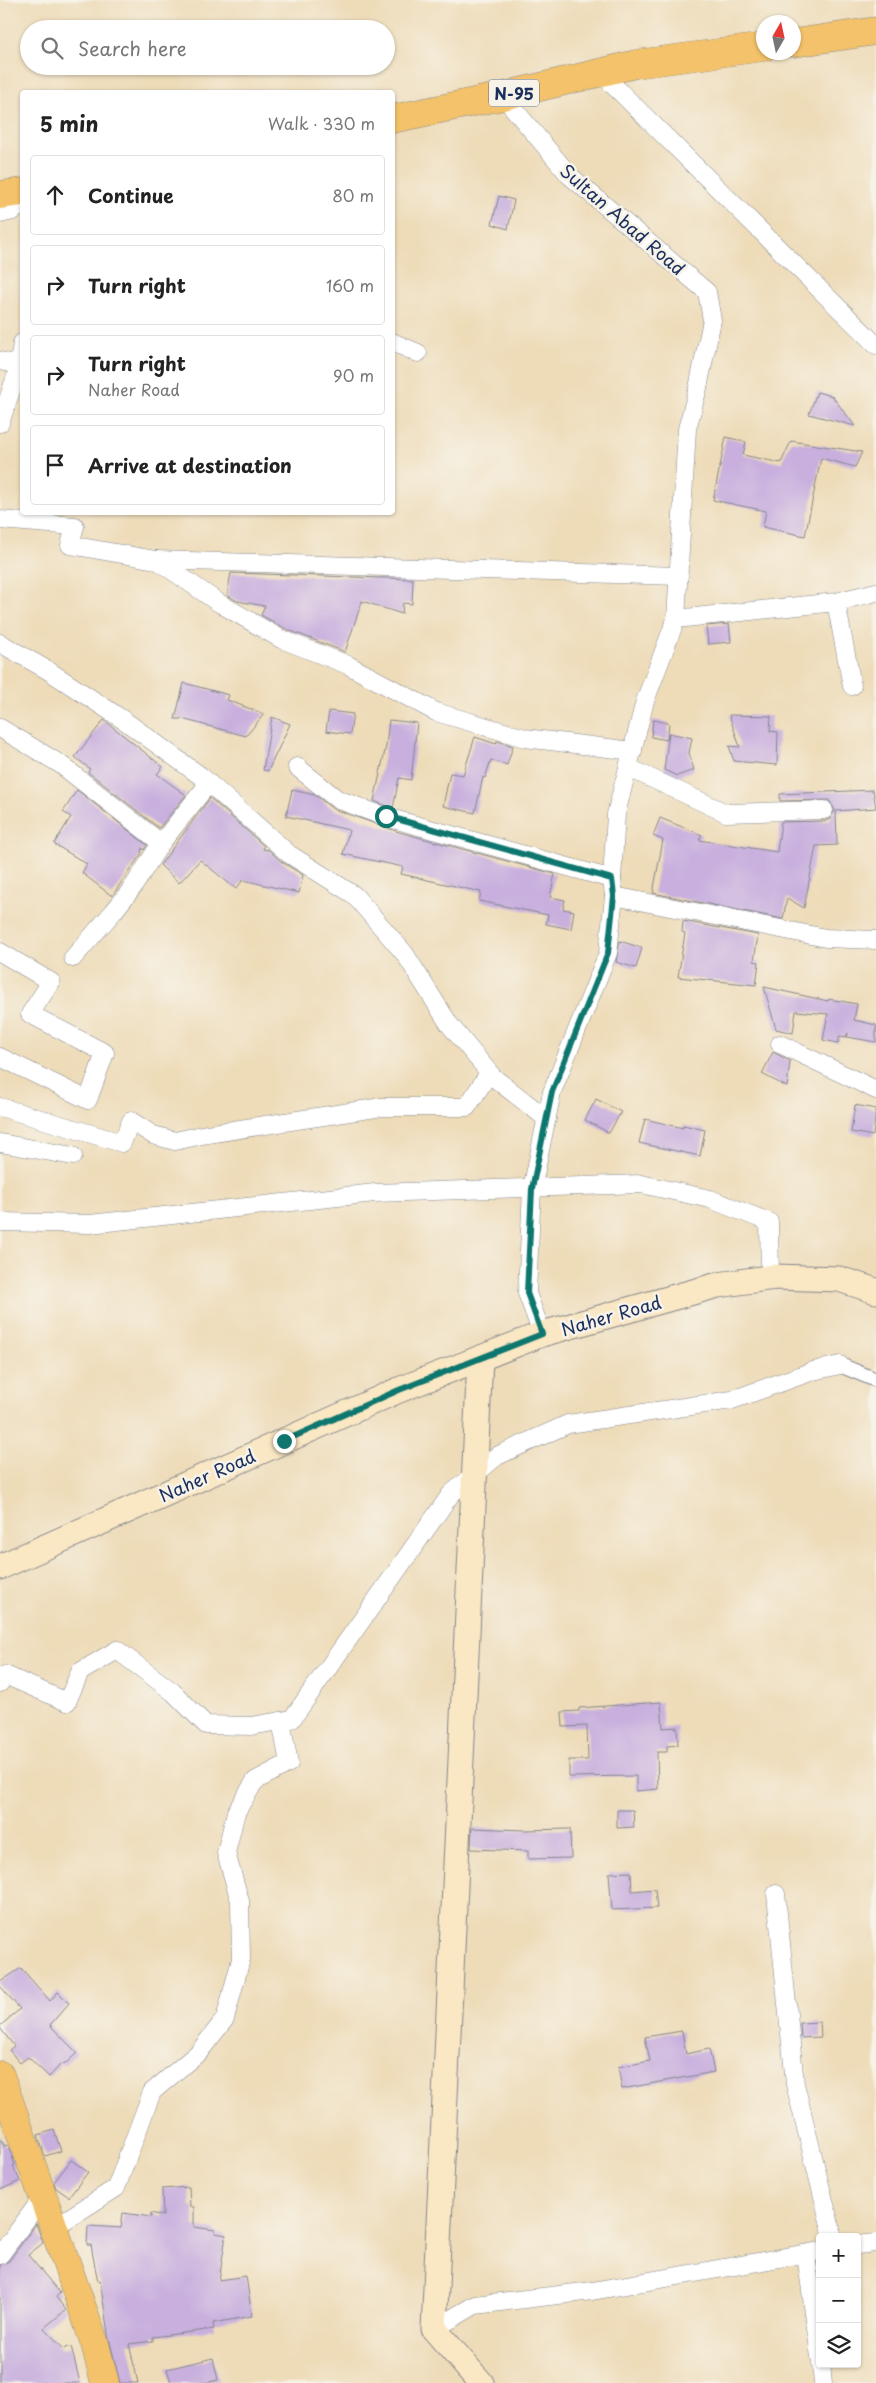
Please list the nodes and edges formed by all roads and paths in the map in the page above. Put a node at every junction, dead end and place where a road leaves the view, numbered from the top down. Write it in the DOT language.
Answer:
graph roads {
  1 [pos="876,31"];
  2 [pos="801,42"];
  3 [pos="756,48"];
  4 [pos="600,73"];
  5 [pos="503,96"];
  6 [pos="395,118"];
  7 [pos="0,180"];
  8 [pos="20,184"];
  9 [pos="20,192"];
  10 [pos="0,195"];
  11 [pos="20,206"];
  12 [pos="0,214"];
  13 [pos="395,343"];
  14 [pos="876,345"];
  15 [pos="418,353"];
  16 [pos="20,354"];
  17 [pos="0,361"];
  18 [pos="18,365"];
  19 [pos="0,423"];
  20 [pos="0,520"];
  21 [pos="156,560"];
  22 [pos="679,576"];
  23 [pos="876,592"];
  24 [pos="836,602"];
  25 [pos="676,619"];
  26 [pos="0,643"];
  27 [pos="852,686"];
  28 [pos="0,728"];
  29 [pos="632,751"];
  30 [pos="297,767"];
  31 [pos="629,768"];
  32 [pos="209,783"];
  33 [pos="824,810"];
  34 [pos="161,843"];
  35 [pos="613,888"];
  36 [pos="876,940"];
  37 [pos="0,952"];
  38 [pos="73,958"];
  39 [pos="780,1044"];
  40 [pos="0,1057"];
  41 [pos="489,1073"];
  42 [pos="876,1090"];
  43 [pos="0,1107"];
  44 [pos="547,1119"];
  45 [pos="0,1143"];
  46 [pos="73,1156"];
  47 [pos="532,1189"];
  48 [pos="0,1222"];
  49 [pos="770,1277"];
  50 [pos="876,1291"];
  51 [pos="542,1334"];
  52 [pos="480,1359"];
  53 [pos="840,1365"];
  54 [pos="876,1380"];
  55 [pos="474,1475"];
  56 [pos="0,1567"];
  57 [pos="0,1683"];
  58 [pos="281,1721"];
  59 [pos="776,1894"];
  60 [pos="0,2075"];
  61 [pos="43,2198"];
  62 [pos="53,2228"];
  63 [pos="832,2233"];
  64 [pos="876,2243"];
  65 [pos="3,2244"];
  66 [pos="861,2245"];
  67 [pos="813,2252"];
  68 [pos="818,2323"];
  69 [pos="434,2329"];
  70 [pos="821,2368"];
  71 [pos="105,2383"];
  72 [pos="481,2383"];
  73 [pos="823,2383"];
  1 -- 2 [label="main road"];
  3 -- 4 [label="main road, N-95"];
  4 -- 5 [label="main road, N-95"];
  4 -- 14 [label="street"];
  5 -- 6 [label="main road, N-95"];
  5 -- 22 [label="street, Sultan Abad Road"];
  7 -- 8 [label="street"];
  9 -- 10 [label="main road"];
  11 -- 12 [label="street"];
  13 -- 15 [label="street"];
  16 -- 18 [label="street"];
  17 -- 18 [label="street"];
  18 -- 19 [label="street"];
  20 -- 21 [label="street"];
  21 -- 22 [label="street"];
  21 -- 29 [label="street"];
  22 -- 25 [label="street"];
  23 -- 24 [label="street"];
  24 -- 25 [label="street"];
  24 -- 27 [label="street"];
  25 -- 29 [label="street"];
  26 -- 32 [label="street"];
  28 -- 34 [label="street"];
  29 -- 31 [label="street"];
  30 -- 35 [label="street"];
  31 -- 33 [label="street"];
  31 -- 35 [label="street"];
  32 -- 34 [label="street"];
  32 -- 41 [label="street"];
  34 -- 38 [label="street"];
  35 -- 36 [label="street"];
  35 -- 44 [label="street"];
  37 -- 40 [label="street"];
  39 -- 42 [label="street"];
  41 -- 43 [label="street"];
  41 -- 44 [label="street"];
  44 -- 47 [label="street"];
  45 -- 46 [label="street"];
  47 -- 48 [label="street"];
  47 -- 49 [label="street"];
  47 -- 51 [label="street"];
  49 -- 50 [label="main road, Naher Road"];
  49 -- 51 [label="main road, Naher Road"];
  51 -- 52 [label="main road, Naher Road"];
  52 -- 55 [label="main road"];
  52 -- 56 [label="main road, Naher Road"];
  53 -- 54 [label="street"];
  53 -- 55 [label="street"];
  55 -- 58 [label="street"];
  55 -- 69 [label="main road"];
  57 -- 58 [label="street"];
  58 -- 62 [label="street"];
  59 -- 63 [label="street"];
  60 -- 61 [label="main road"];
  61 -- 62 [label="main road"];
  61 -- 65 [label="street"];
  62 -- 71 [label="main road"];
  64 -- 66 [label="street"];
  67 -- 68 [label="street"];
  67 -- 69 [label="street"];
  69 -- 72 [label="main road"];
  70 -- 73 [label="street"];
}
